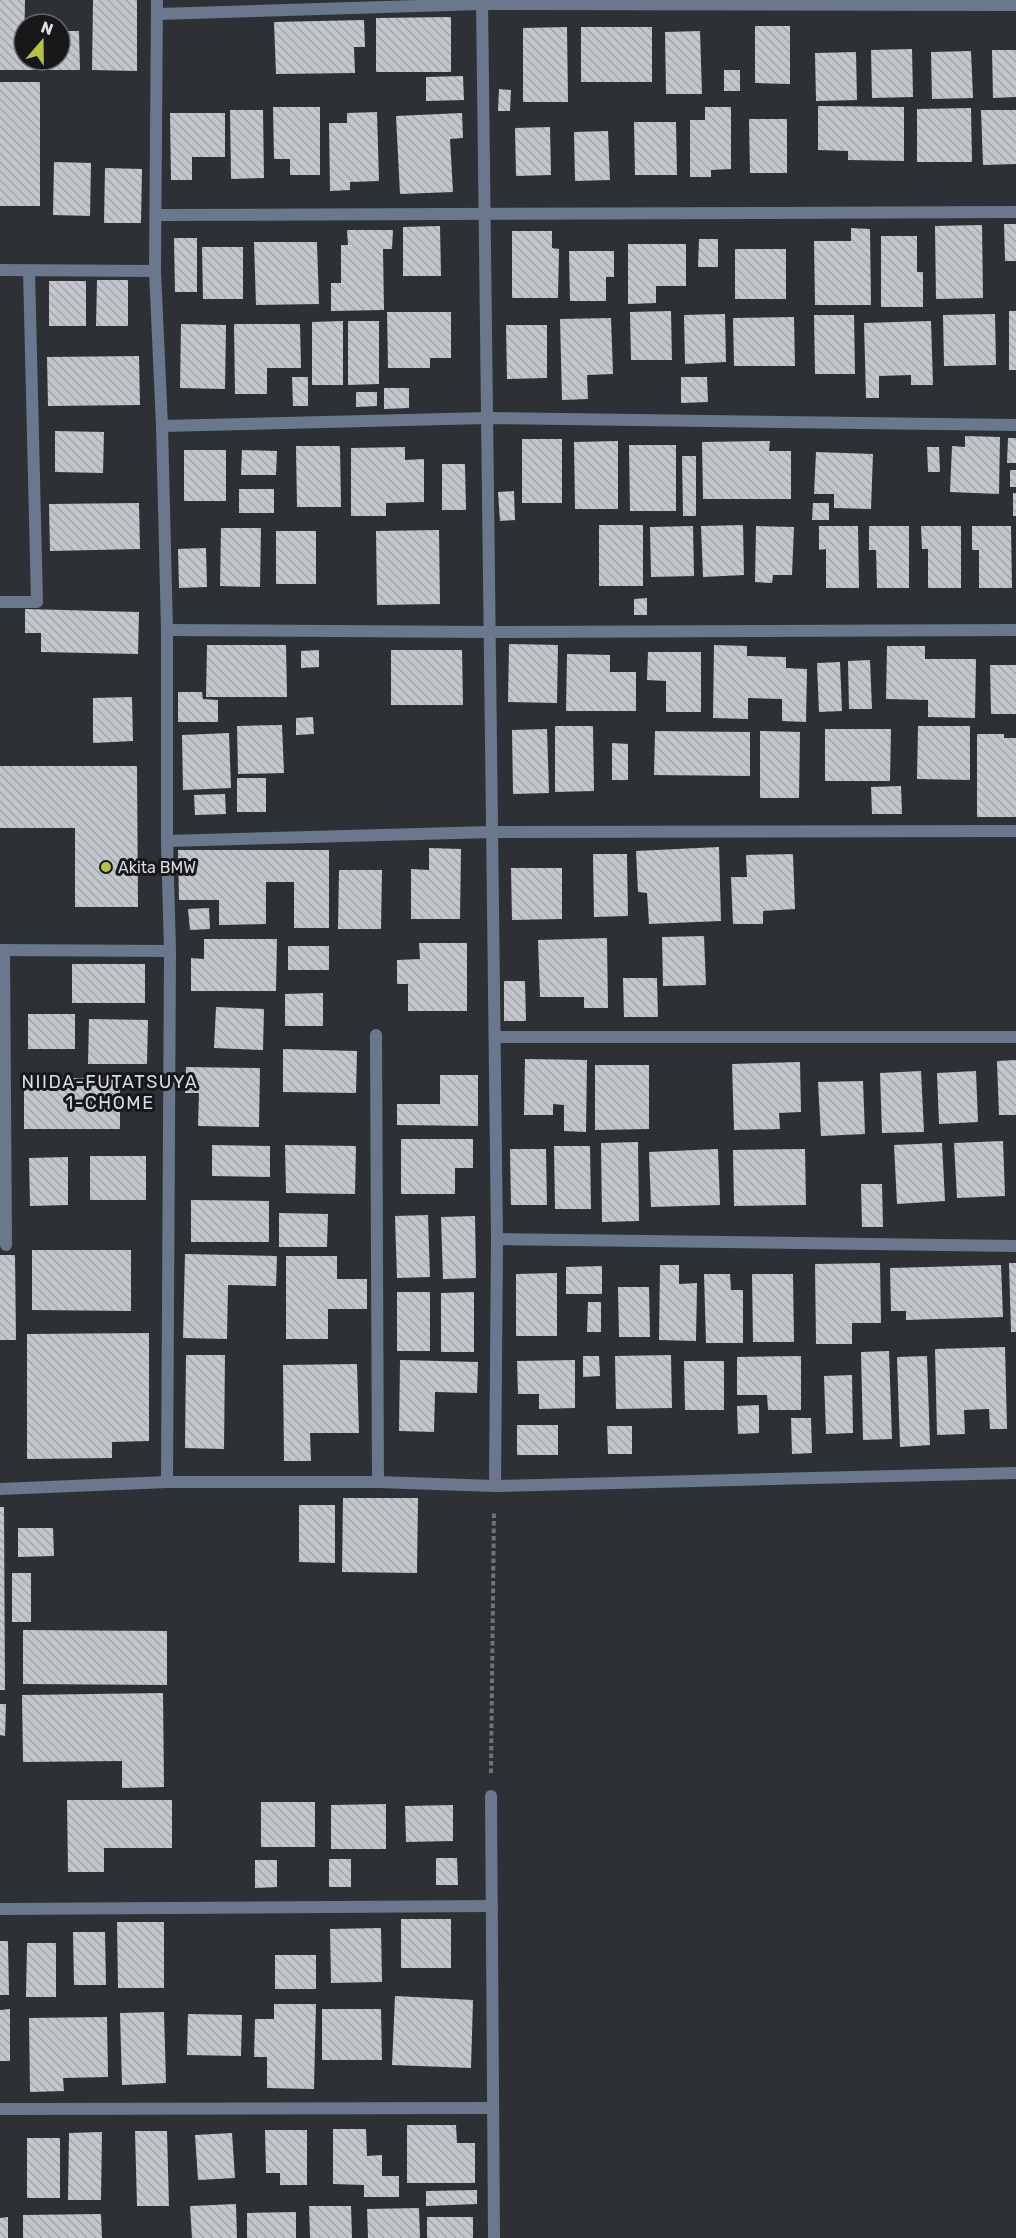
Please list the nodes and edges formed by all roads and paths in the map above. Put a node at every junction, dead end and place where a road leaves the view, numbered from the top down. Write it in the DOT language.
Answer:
graph roads {
  1 [pos="157,0"];
  2 [pos="482,2"];
  3 [pos="1016,5"];
  4 [pos="158,14"];
  5 [pos="1016,212"];
  6 [pos="156,215"];
  7 [pos="484,215"];
  8 [pos="0,270"];
  9 [pos="29,271"];
  10 [pos="155,271"];
  11 [pos="487,418"];
  12 [pos="1016,425"];
  13 [pos="162,426"];
  14 [pos="0,602"];
  15 [pos="167,630"];
  16 [pos="1016,630"];
  17 [pos="489,632"];
  18 [pos="1016,831"];
  19 [pos="492,832"];
  20 [pos="167,841"];
  21 [pos="2,950"];
  22 [pos="170,951"];
  23 [pos="376,1035"];
  24 [pos="495,1037"];
  25 [pos="1016,1037"];
  26 [pos="497,1239"];
  27 [pos="6,1245"];
  28 [pos="1016,1246"];
  29 [pos="1016,1473"];
  30 [pos="167,1482"];
  31 [pos="378,1482"];
  32 [pos="495,1486"];
  33 [pos="0,1488"];
  34 [pos="491,1796"];
  35 [pos="492,1906"];
  36 [pos="0,1909"];
  37 [pos="493,2108"];
  38 [pos="0,2109"];
  39 [pos="494,2238"];
  1 -- 4 [label="street"];
  2 -- 3 [label="street"];
  2 -- 4 [label="street"];
  2 -- 7 [label="street"];
  4 -- 6 [label="street"];
  5 -- 7 [label="street"];
  6 -- 7 [label="street"];
  6 -- 10 [label="street"];
  7 -- 11 [label="street"];
  8 -- 9 [label="street"];
  9 -- 10 [label="street"];
  9 -- 14 [label="street"];
  10 -- 13 [label="street"];
  11 -- 12 [label="street"];
  11 -- 13 [label="street"];
  11 -- 17 [label="street"];
  13 -- 15 [label="street"];
  15 -- 17 [label="street"];
  15 -- 20 [label="street"];
  16 -- 17 [label="street"];
  17 -- 19 [label="street"];
  18 -- 19 [label="street"];
  19 -- 20 [label="street"];
  19 -- 24 [label="street"];
  20 -- 22 [label="street"];
  21 -- 22 [label="street"];
  21 -- 27 [label="street"];
  22 -- 30 [label="street"];
  23 -- 31 [label="street"];
  24 -- 25 [label="street"];
  24 -- 26 [label="street"];
  26 -- 28 [label="street"];
  26 -- 32 [label="street"];
  29 -- 32 [label="street"];
  30 -- 31 [label="street"];
  30 -- 33 [label="street"];
  31 -- 32 [label="street"];
  32 -- 34 [label="path"];
  34 -- 35 [label="street"];
  35 -- 36 [label="street"];
  35 -- 37 [label="street"];
  37 -- 38 [label="street"];
  37 -- 39 [label="street"];
}
